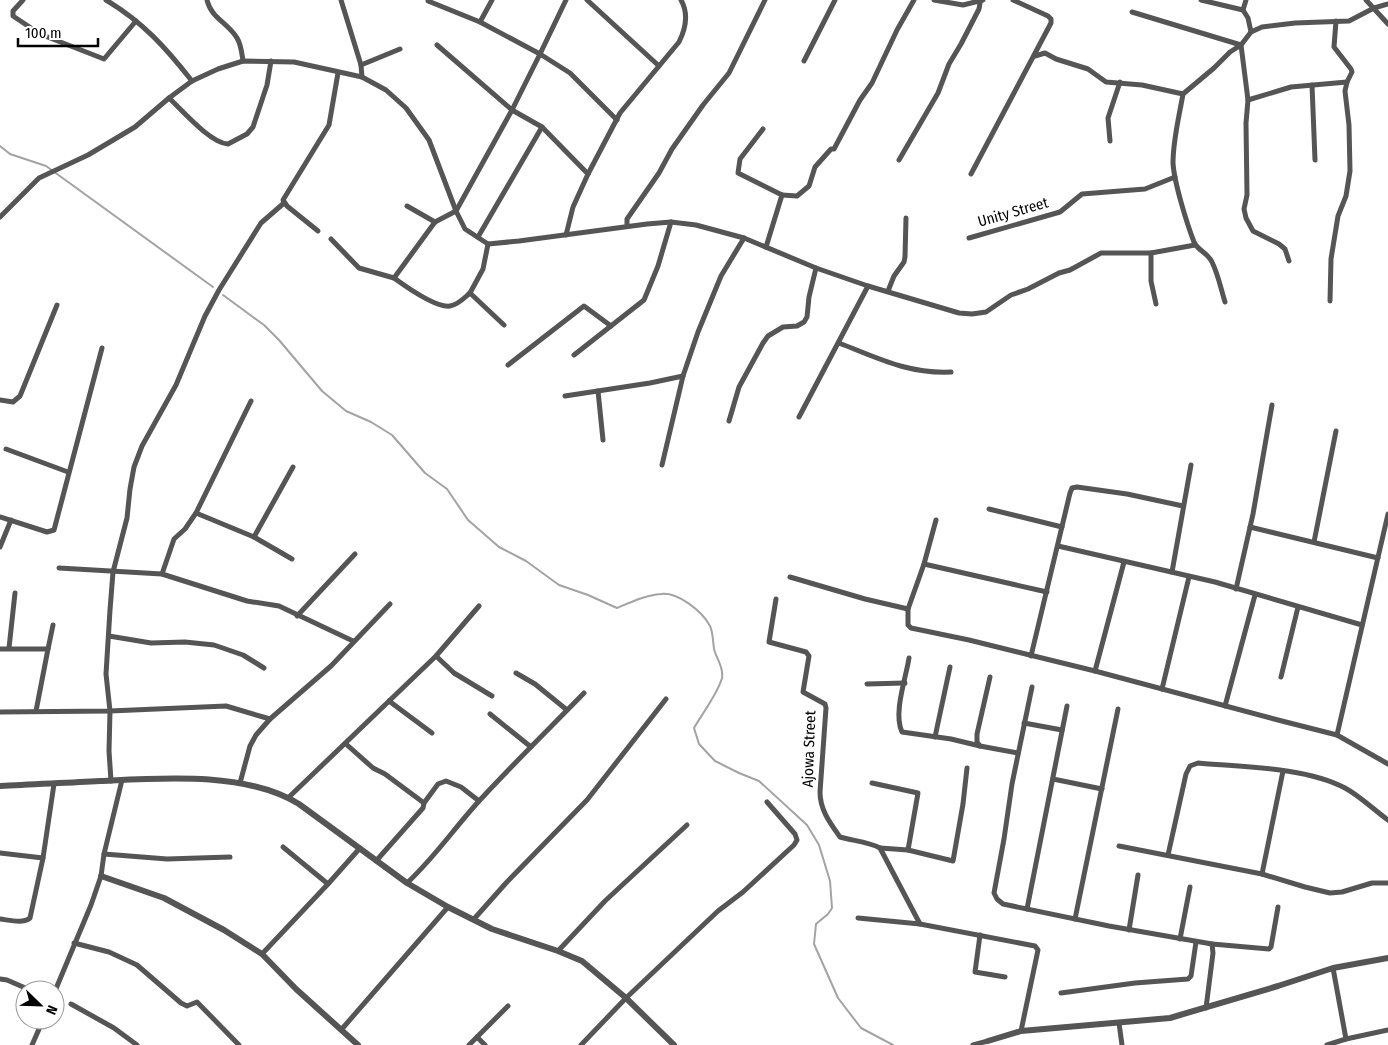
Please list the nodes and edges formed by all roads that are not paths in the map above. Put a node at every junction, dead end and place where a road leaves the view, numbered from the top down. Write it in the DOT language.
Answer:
graph roads {
  1 [pos="23,0"];
  2 [pos="119,0"];
  3 [pos="207,0"];
  4 [pos="341,0"];
  5 [pos="427,0"];
  6 [pos="492,0"];
  7 [pos="566,0"];
  8 [pos="587,0"];
  9 [pos="681,0"];
  10 [pos="765,0"];
  11 [pos="835,0"];
  12 [pos="914,0"];
  13 [pos="934,0"];
  14 [pos="1013,0"];
  15 [pos="1201,0"];
  16 [pos="1246,0"];
  17 [pos="1366,0"];
  18 [pos="981,1"];
  19 [pos="109,2"];
  20 [pos="1388,4"];
  21 [pos="1374,8"];
  22 [pos="1243,10"];
  23 [pos="1132,12"];
  24 [pos="136,21"];
  25 [pos="1336,21"];
  26 [pos="480,22"];
  27 [pos="1388,24"];
  28 [pos="1251,32"];
  29 [pos="437,45"];
  30 [pos="1241,45"];
  31 [pos="400,49"];
  32 [pos="540,54"];
  33 [pos="1034,56"];
  34 [pos="271,61"];
  35 [pos="804,61"];
  36 [pos="243,62"];
  37 [pos="362,65"];
  38 [pos="659,66"];
  39 [pos="338,72"];
  40 [pos="362,77"];
  41 [pos="192,81"];
  42 [pos="1120,82"];
  43 [pos="1347,82"];
  44 [pos="1312,85"];
  45 [pos="1183,94"];
  46 [pos="169,98"];
  47 [pos="1248,100"];
  48 [pos="512,110"];
  49 [pos="617,120"];
  50 [pos="542,127"];
  51 [pos="763,130"];
  52 [pos="1110,141"];
  53 [pos="899,160"];
  54 [pos="1315,160"];
  55 [pos="588,174"];
  56 [pos="972,174"];
  57 [pos="1175,177"];
  58 [pos="782,195"];
  59 [pos="284,203"];
  60 [pos="408,206"];
  61 [pos="456,211"];
  62 [pos="0,216"];
  63 [pos="906,218"];
  64 [pos="435,222"];
  65 [pos="671,222"];
  66 [pos="627,226"];
  67 [pos="318,231"];
  68 [pos="566,235"];
  69 [pos="478,237"];
  70 [pos="744,238"];
  71 [pos="969,238"];
  72 [pos="331,239"];
  73 [pos="488,244"];
  74 [pos="1195,245"];
  75 [pos="766,247"];
  76 [pos="1151,253"];
  77 [pos="1289,261"];
  78 [pos="816,268"];
  79 [pos="394,278"];
  80 [pos="868,286"];
  81 [pos="888,291"];
  82 [pos="470,293"];
  83 [pos="1330,301"];
  84 [pos="1225,302"];
  85 [pos="1156,304"];
  86 [pos="57,305"];
  87 [pos="504,325"];
  88 [pos="611,326"];
  89 [pos="838,342"];
  90 [pos="102,348"];
  91 [pos="574,355"];
  92 [pos="508,365"];
  93 [pos="951,372"];
  94 [pos="683,376"];
  95 [pos="598,391"];
  96 [pos="565,396"];
  97 [pos="0,400"];
  98 [pos="251,400"];
  99 [pos="1272,406"];
  100 [pos="799,417"];
  101 [pos="729,421"];
  102 [pos="1336,431"];
  103 [pos="603,440"];
  104 [pos="6,449"];
  105 [pos="662,465"];
  106 [pos="1191,466"];
  107 [pos="293,467"];
  108 [pos="68,472"];
  109 [pos="1183,506"];
  110 [pos="989,509"];
  111 [pos="196,513"];
  112 [pos="1388,514"];
  113 [pos="0,517"];
  114 [pos="11,520"];
  115 [pos="936,520"];
  116 [pos="1062,527"];
  117 [pos="1250,527"];
  118 [pos="1386,528"];
  119 [pos="254,537"];
  120 [pos="1314,542"];
  121 [pos="1058,546"];
  122 [pos="0,547"];
  123 [pos="355,554"];
  124 [pos="1378,558"];
  125 [pos="292,559"];
  126 [pos="1124,562"];
  127 [pos="924,564"];
  128 [pos="59,568"];
  129 [pos="113,572"];
  130 [pos="1172,572"];
  131 [pos="162,574"];
  132 [pos="1189,577"];
  133 [pos="790,578"];
  134 [pos="1236,589"];
  135 [pos="15,592"];
  136 [pos="1047,592"];
  137 [pos="1255,595"];
  138 [pos="776,599"];
  139 [pos="390,604"];
  140 [pos="479,606"];
  141 [pos="1298,607"];
  142 [pos="908,609"];
  143 [pos="297,616"];
  144 [pos="53,625"];
  145 [pos="1362,625"];
  146 [pos="109,636"];
  147 [pos="353,641"];
  148 [pos="9,648"];
  149 [pos="0,649"];
  150 [pos="48,649"];
  151 [pos="436,656"];
  152 [pos="1031,656"];
  153 [pos="909,658"];
  154 [pos="950,667"];
  155 [pos="264,668"];
  156 [pos="1095,671"];
  157 [pos="516,673"];
  158 [pos="990,677"];
  159 [pos="1281,677"];
  160 [pos="905,683"];
  161 [pos="866,684"];
  162 [pos="1032,687"];
  163 [pos="1162,690"];
  164 [pos="584,693"];
  165 [pos="492,696"];
  166 [pos="666,699"];
  167 [pos="388,701"];
  168 [pos="1067,706"];
  169 [pos="1225,706"];
  170 [pos="1118,709"];
  171 [pos="567,710"];
  172 [pos="36,711"];
  173 [pos="110,711"];
  174 [pos="0,712"];
  175 [pos="490,714"];
  176 [pos="270,719"];
  177 [pos="1024,723"];
  178 [pos="1062,730"];
  179 [pos="432,732"];
  180 [pos="1336,735"];
  181 [pos="935,737"];
  182 [pos="346,744"];
  183 [pos="980,746"];
  184 [pos="531,747"];
  185 [pos="1018,752"];
  186 [pos="1388,764"];
  187 [pos="968,768"];
  188 [pos="1283,771"];
  189 [pos="1052,779"];
  190 [pos="122,780"];
  191 [pos="111,781"];
  192 [pos="240,783"];
  193 [pos="872,783"];
  194 [pos="54,784"];
  195 [pos="0,786"];
  196 [pos="1102,789"];
  197 [pos="288,798"];
  198 [pos="479,801"];
  199 [pos="767,802"];
  200 [pos="424,803"];
  201 [pos="1388,820"];
  202 [pos="687,825"];
  203 [pos="283,846"];
  204 [pos="1119,846"];
  205 [pos="360,848"];
  206 [pos="880,848"];
  207 [pos="908,850"];
  208 [pos="0,853"];
  209 [pos="104,854"];
  210 [pos="1168,855"];
  211 [pos="230,857"];
  212 [pos="43,858"];
  213 [pos="376,861"];
  214 [pos="1262,874"];
  215 [pos="1138,875"];
  216 [pos="101,876"];
  217 [pos="407,883"];
  218 [pos="1388,883"];
  219 [pos="328,884"];
  220 [pos="1190,887"];
  221 [pos="448,907"];
  222 [pos="1278,907"];
  223 [pos="1027,909"];
  224 [pos="858,918"];
  225 [pos="0,919"];
  226 [pos="474,919"];
  227 [pos="1075,919"];
  228 [pos="920,924"];
  229 [pos="1129,930"];
  230 [pos="980,935"];
  231 [pos="1180,939"];
  232 [pos="1196,942"];
  233 [pos="74,943"];
  234 [pos="1212,944"];
  235 [pos="558,951"];
  236 [pos="262,954"];
  237 [pos="1388,958"];
  238 [pos="1333,968"];
  239 [pos="1005,977"];
  240 [pos="0,979"];
  241 [pos="59,980"];
  242 [pos="15,983"];
  243 [pos="1061,993"];
  244 [pos="626,998"];
  245 [pos="71,1004"];
  246 [pos="508,1006"];
  247 [pos="1206,1008"];
  248 [pos="1120,1023"];
  249 [pos="39,1030"];
  250 [pos="341,1030"];
  251 [pos="1388,1030"];
  252 [pos="1021,1031"];
  253 [pos="477,1037"];
  254 [pos="1346,1039"];
  255 [pos="988,1041"];
  256 [pos="585,1044"];
  257 [pos="32,1045"];
  258 [pos="137,1045"];
  259 [pos="239,1045"];
  260 [pos="358,1045"];
  261 [pos="469,1045"];
  262 [pos="485,1045"];
  263 [pos="674,1045"];
  264 [pos="973,1045"];
  265 [pos="1122,1045"];
  266 [pos="1327,1045"];
  1 -- 24 [label="street"];
  2 -- 19 [label="street"];
  3 -- 36 [label="street"];
  4 -- 37 [label="street"];
  5 -- 26 [label="street"];
  6 -- 26 [label="street"];
  7 -- 32 [label="street"];
  8 -- 38 [label="street"];
  9 -- 38 [label="street"];
  10 -- 66 [label="street"];
  11 -- 35 [label="street"];
  12 -- 58 [label="street"];
  13 -- 18 [label="street"];
  14 -- 33 [label="street"];
  15 -- 22 [label="street"];
  16 -- 22 [label="street"];
  17 -- 21 [label="street"];
  18 -- 53 [label="street"];
  19 -- 24 [label="street"];
  20 -- 21 [label="street"];
  21 -- 25 [label="street"];
  21 -- 27 [label="street"];
  22 -- 28 [label="street"];
  23 -- 30 [label="street"];
  24 -- 41 [label="street"];
  25 -- 28 [label="street"];
  25 -- 43 [label="street"];
  26 -- 32 [label="street"];
  28 -- 30 [label="street"];
  29 -- 48 [label="street"];
  30 -- 45 [label="street"];
  30 -- 47 [label="street"];
  31 -- 37 [label="street"];
  32 -- 48 [label="street"];
  32 -- 49 [label="street"];
  33 -- 42 [label="street"];
  33 -- 56 [label="street"];
  34 -- 36 [label="street"];
  34 -- 39 [label="street"];
  34 -- 46 [label="street"];
  36 -- 41 [label="street"];
  37 -- 40 [label="street"];
  38 -- 49 [label="street"];
  39 -- 40 [label="street"];
  39 -- 59 [label="street"];
  40 -- 61 [label="street"];
  41 -- 46 [label="street"];
  42 -- 45 [label="street"];
  42 -- 52 [label="street"];
  43 -- 44 [label="street"];
  43 -- 83 [label="street"];
  44 -- 47 [label="street"];
  44 -- 54 [label="street"];
  45 -- 57 [label="street"];
  46 -- 62 [label="street"];
  47 -- 77 [label="street"];
  48 -- 50 [label="street"];
  48 -- 61 [label="street"];
  49 -- 55 [label="street"];
  50 -- 55 [label="street"];
  50 -- 69 [label="street"];
  51 -- 58 [label="street"];
  55 -- 68 [label="street"];
  57 -- 71 [label="street, Unity Street"];
  57 -- 74 [label="street"];
  58 -- 75 [label="street"];
  59 -- 67 [label="street"];
  59 -- 129 [label="street"];
  60 -- 64 [label="street"];
  61 -- 64 [label="street"];
  61 -- 69 [label="street"];
  63 -- 81 [label="street"];
  64 -- 79 [label="street"];
  65 -- 66 [label="street"];
  65 -- 70 [label="street"];
  65 -- 88 [label="street"];
  66 -- 68 [label="street"];
  68 -- 73 [label="street"];
  69 -- 73 [label="street"];
  70 -- 75 [label="street"];
  70 -- 94 [label="street"];
  72 -- 79 [label="street"];
  73 -- 82 [label="street"];
  74 -- 76 [label="street"];
  74 -- 84 [label="street"];
  75 -- 78 [label="street"];
  76 -- 81 [label="street"];
  76 -- 85 [label="street"];
  78 -- 80 [label="street"];
  78 -- 101 [label="street"];
  79 -- 82 [label="street"];
  80 -- 81 [label="street"];
  80 -- 89 [label="street"];
  82 -- 87 [label="street"];
  86 -- 97 [label="street"];
  88 -- 91 [label="street"];
  88 -- 92 [label="street"];
  89 -- 93 [label="street"];
  89 -- 100 [label="street"];
  90 -- 108 [label="street"];
  94 -- 95 [label="street"];
  94 -- 105 [label="street"];
  95 -- 96 [label="street"];
  95 -- 103 [label="street"];
  98 -- 111 [label="street"];
  99 -- 117 [label="street"];
  102 -- 120 [label="street"];
  104 -- 108 [label="street"];
  106 -- 109 [label="street"];
  107 -- 119 [label="street"];
  108 -- 114 [label="street"];
  109 -- 116 [label="street"];
  109 -- 130 [label="street"];
  110 -- 116 [label="street"];
  111 -- 119 [label="street"];
  111 -- 131 [label="street"];
  112 -- 118 [label="street"];
  113 -- 114 [label="street"];
  114 -- 122 [label="street"];
  115 -- 127 [label="street"];
  116 -- 121 [label="street"];
  117 -- 120 [label="street"];
  117 -- 134 [label="street"];
  118 -- 124 [label="street"];
  119 -- 125 [label="street"];
  120 -- 124 [label="street"];
  121 -- 126 [label="street"];
  121 -- 136 [label="street"];
  123 -- 143 [label="street"];
  124 -- 145 [label="street"];
  126 -- 130 [label="street"];
  126 -- 156 [label="street"];
  127 -- 136 [label="street"];
  127 -- 142 [label="street"];
  128 -- 129 [label="street"];
  129 -- 131 [label="street"];
  129 -- 146 [label="street"];
  130 -- 132 [label="street"];
  131 -- 143 [label="street"];
  132 -- 134 [label="street"];
  132 -- 163 [label="street"];
  133 -- 142 [label="street"];
  134 -- 137 [label="street"];
  135 -- 148 [label="street"];
  136 -- 152 [label="street"];
  137 -- 141 [label="street"];
  137 -- 169 [label="street"];
  138 -- 206 [label="street, Ajowa Street"];
  139 -- 147 [label="street"];
  140 -- 151 [label="street"];
  141 -- 145 [label="street"];
  141 -- 159 [label="street"];
  142 -- 152 [label="street"];
  143 -- 147 [label="street"];
  144 -- 150 [label="street"];
  145 -- 180 [label="street"];
  146 -- 155 [label="street"];
  146 -- 173 [label="street"];
  147 -- 176 [label="street"];
  148 -- 149 [label="street"];
  148 -- 150 [label="street"];
  150 -- 172 [label="street"];
  151 -- 165 [label="street"];
  151 -- 167 [label="street"];
  152 -- 156 [label="street"];
  153 -- 160 [label="street"];
  154 -- 181 [label="street"];
  156 -- 163 [label="street"];
  157 -- 171 [label="street"];
  158 -- 183 [label="street"];
  160 -- 161 [label="street"];
  160 -- 181 [label="street"];
  162 -- 177 [label="street"];
  163 -- 169 [label="street"];
  164 -- 171 [label="street"];
  166 -- 226 [label="street"];
  167 -- 179 [label="street"];
  167 -- 182 [label="street"];
  168 -- 178 [label="street"];
  169 -- 180 [label="street"];
  170 -- 196 [label="street"];
  171 -- 184 [label="street"];
  172 -- 173 [label="street"];
  172 -- 174 [label="street"];
  173 -- 176 [label="street"];
  173 -- 191 [label="street"];
  175 -- 184 [label="street"];
  176 -- 192 [label="street"];
  177 -- 178 [label="street"];
  177 -- 185 [label="street"];
  178 -- 189 [label="street"];
  180 -- 186 [label="street"];
  181 -- 183 [label="street"];
  182 -- 197 [label="street"];
  182 -- 200 [label="street"];
  183 -- 185 [label="street"];
  184 -- 198 [label="street"];
  185 -- 223 [label="street"];
  187 -- 207 [label="street"];
  188 -- 201 [label="street"];
  188 -- 210 [label="street"];
  188 -- 214 [label="street"];
  189 -- 196 [label="street"];
  189 -- 223 [label="street"];
  190 -- 191 [label="street"];
  190 -- 192 [label="street"];
  190 -- 209 [label="street"];
  191 -- 194 [label="street"];
  192 -- 197 [label="street"];
  193 -- 207 [label="street"];
  194 -- 195 [label="street"];
  194 -- 212 [label="street"];
  196 -- 227 [label="street"];
  197 -- 205 [label="street"];
  198 -- 200 [label="street"];
  198 -- 217 [label="street"];
  199 -- 244 [label="street"];
  200 -- 213 [label="street"];
  202 -- 235 [label="street"];
  203 -- 219 [label="street"];
  204 -- 210 [label="street"];
  205 -- 213 [label="street"];
  205 -- 219 [label="street"];
  206 -- 207 [label="street"];
  206 -- 228 [label="street"];
  208 -- 212 [label="street"];
  209 -- 211 [label="street"];
  209 -- 216 [label="street"];
  210 -- 214 [label="street"];
  212 -- 225 [label="street"];
  213 -- 217 [label="street"];
  214 -- 218 [label="street"];
  215 -- 229 [label="street"];
  216 -- 233 [label="street"];
  216 -- 236 [label="street"];
  217 -- 221 [label="street"];
  219 -- 236 [label="street"];
  220 -- 231 [label="street"];
  221 -- 226 [label="street"];
  221 -- 250 [label="street"];
  222 -- 234 [label="street"];
  223 -- 227 [label="street"];
  224 -- 228 [label="street"];
  226 -- 235 [label="street"];
  227 -- 229 [label="street"];
  228 -- 230 [label="street"];
  229 -- 231 [label="street"];
  230 -- 239 [label="street"];
  230 -- 252 [label="street"];
  231 -- 232 [label="street"];
  232 -- 234 [label="street"];
  232 -- 243 [label="street"];
  233 -- 241 [label="street"];
  233 -- 259 [label="street"];
  234 -- 247 [label="street"];
  235 -- 244 [label="street"];
  236 -- 250 [label="street"];
  237 -- 238 [label="street"];
  238 -- 247 [label="street"];
  238 -- 254 [label="street"];
  240 -- 242 [label="street"];
  244 -- 256 [label="street"];
  244 -- 263 [label="street"];
  245 -- 258 [label="street"];
  246 -- 253 [label="street"];
  247 -- 248 [label="street"];
  248 -- 252 [label="street"];
  248 -- 265 [label="street"];
  249 -- 257 [label="street"];
  250 -- 260 [label="street"];
  251 -- 254 [label="street"];
  252 -- 255 [label="street"];
  253 -- 261 [label="street"];
  253 -- 262 [label="street"];
  254 -- 266 [label="street"];
  255 -- 264 [label="street"];
}
